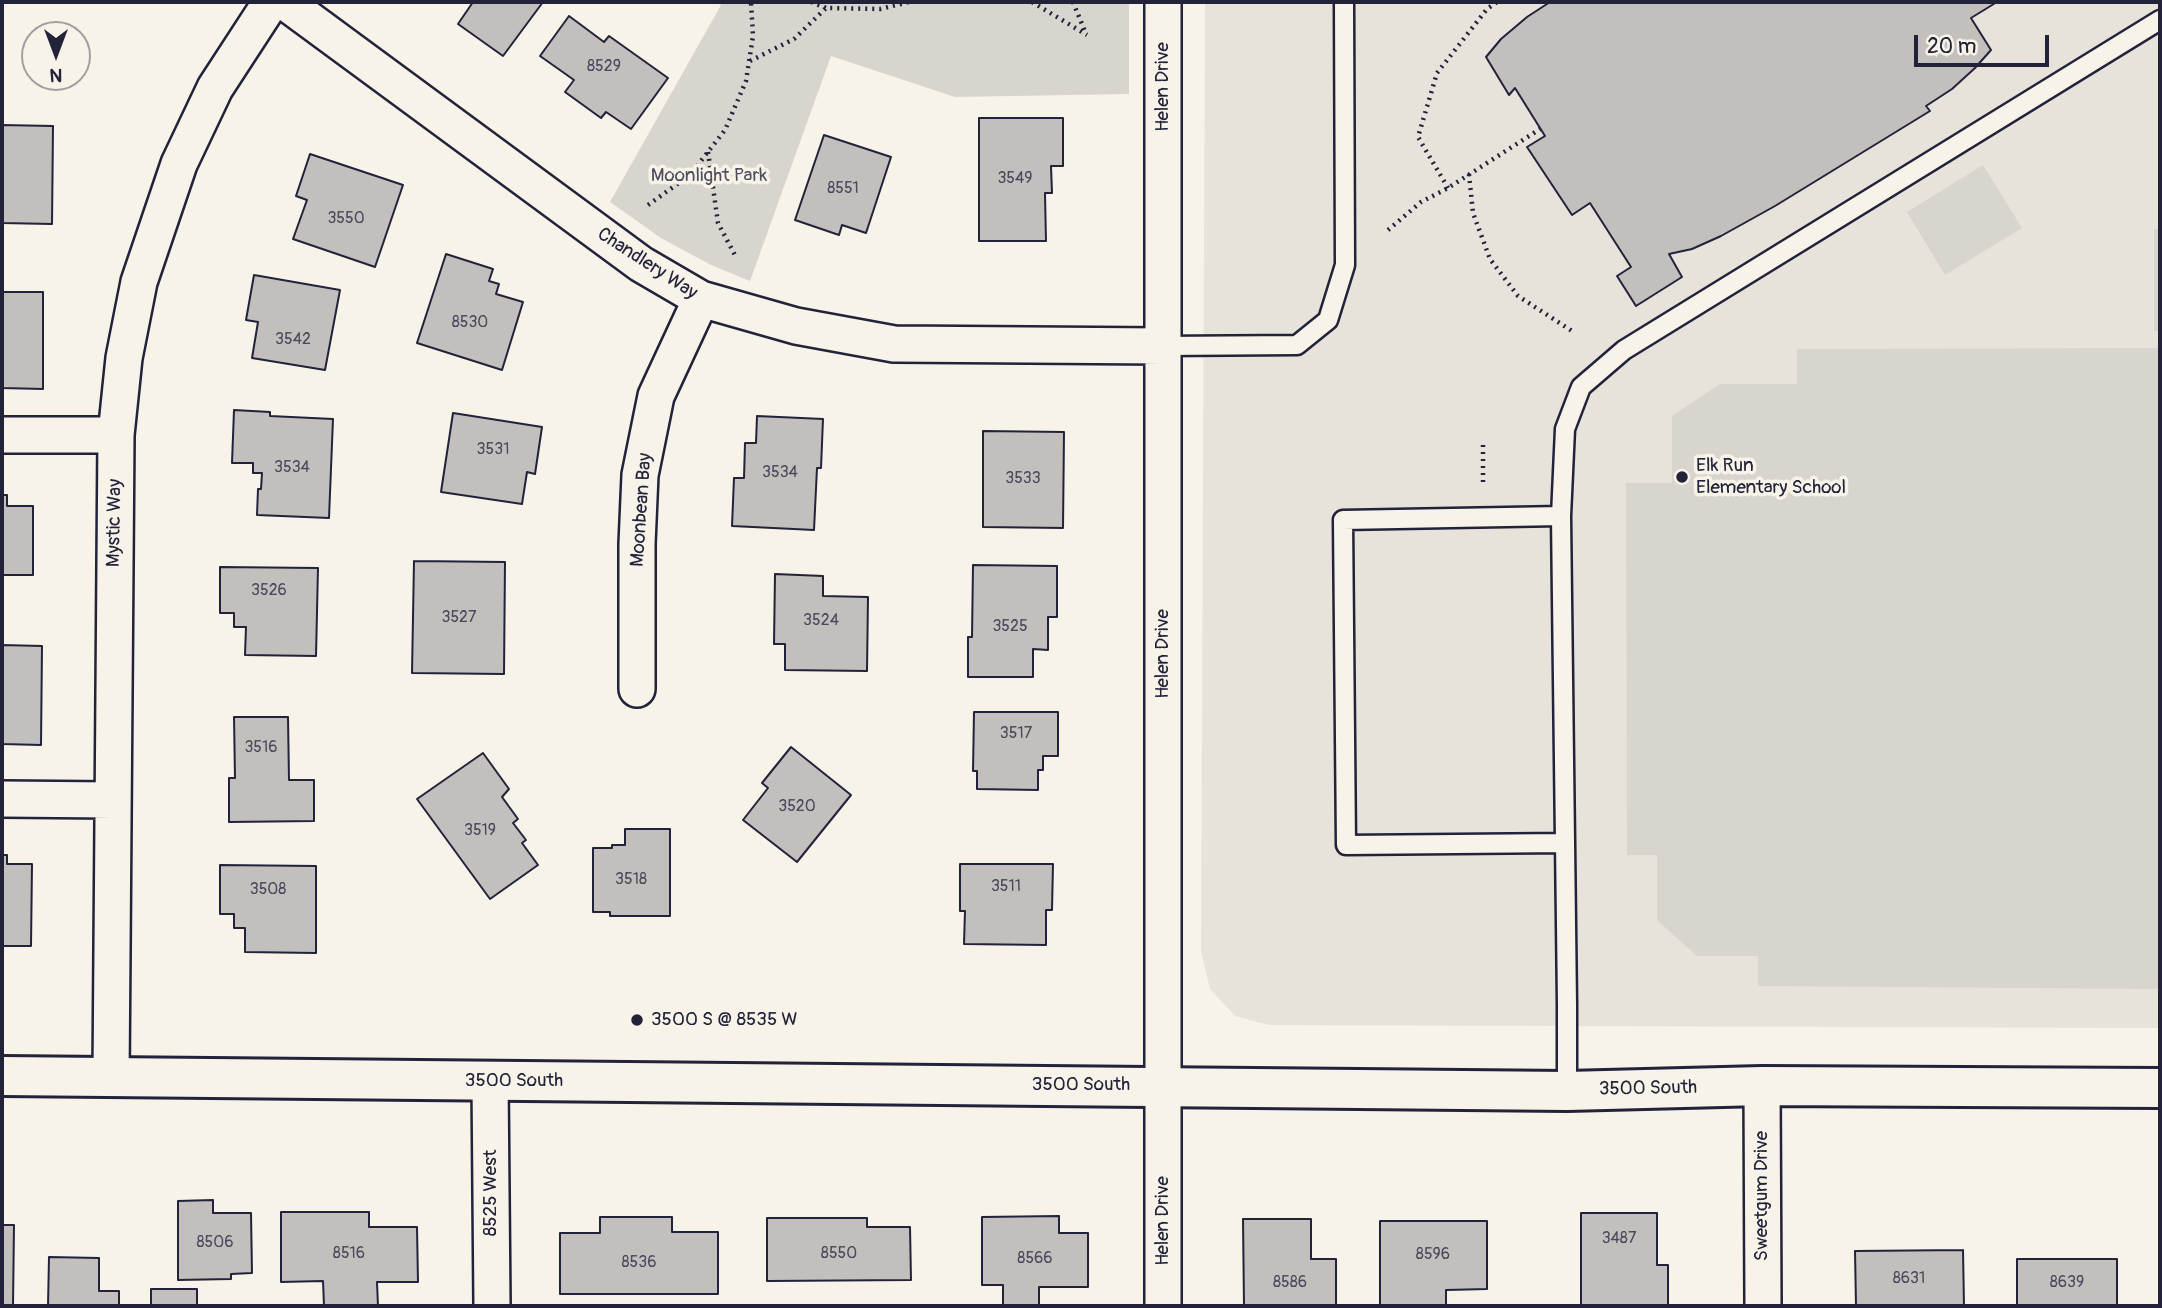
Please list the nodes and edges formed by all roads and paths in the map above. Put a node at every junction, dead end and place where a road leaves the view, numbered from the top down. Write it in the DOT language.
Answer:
graph roads {
  1 [pos="271,2"];
  2 [pos="285,2"];
  3 [pos="751,2"];
  4 [pos="811,2"];
  5 [pos="909,2"];
  6 [pos="1032,2"];
  7 [pos="1073,2"];
  8 [pos="1163,2"];
  9 [pos="1344,2"];
  10 [pos="1497,2"];
  11 [pos="826,8"];
  12 [pos="2160,20"];
  13 [pos="749,62"];
  14 [pos="1540,130"];
  15 [pos="708,152"];
  16 [pos="1469,174"];
  17 [pos="1448,188"];
  18 [pos="648,205"];
  19 [pos="1388,230"];
  20 [pos="736,257"];
  21 [pos="701,299"];
  22 [pos="1572,331"];
  23 [pos="1163,346"];
  24 [pos="2,435"];
  25 [pos="116,435"];
  26 [pos="1483,445"];
  27 [pos="1561,516"];
  28 [pos="1484,518"];
  29 [pos="637,689"];
  30 [pos="2,799"];
  31 [pos="112,800"];
  32 [pos="1565,843"];
  33 [pos="2,1076"];
  34 [pos="111,1077"];
  35 [pos="491,1080"];
  36 [pos="1163,1086"];
  37 [pos="1762,1086"];
  38 [pos="2160,1088"];
  39 [pos="1567,1091"];
  40 [pos="492,1306"];
  41 [pos="1163,1306"];
  42 [pos="1763,1306"];
  1 -- 25 [label="street, Mystic Way"];
  2 -- 21 [label="street, Chandlery Way"];
  3 -- 13 [label="path"];
  4 -- 11 [label="path"];
  5 -- 11 [label="path"];
  6 -- 7 [label="path"];
  8 -- 23 [label="street, Helen Drive"];
  9 -- 23 [label="lane"];
  10 -- 17 [label="path"];
  11 -- 13 [label="path"];
  12 -- 27 [label="lane"];
  13 -- 15 [label="path"];
  14 -- 16 [label="path"];
  15 -- 18 [label="path"];
  15 -- 20 [label="path"];
  16 -- 17 [label="path"];
  16 -- 22 [label="path"];
  17 -- 19 [label="path"];
  21 -- 23 [label="street, Chandlery Way"];
  21 -- 29 [label="street, Moonbean Bay"];
  23 -- 36 [label="street, Helen Drive"];
  24 -- 25 [label="street"];
  25 -- 31 [label="street, Mystic Way"];
  26 -- 28 [label="path"];
  27 -- 28 [label="lane"];
  27 -- 32 [label="lane"];
  28 -- 32 [label="lane"];
  30 -- 31 [label="street"];
  31 -- 34 [label="street, Mystic Way"];
  32 -- 39 [label="lane"];
  33 -- 34 [label="street, 3500 South"];
  34 -- 35 [label="street, 3500 South"];
  35 -- 36 [label="street, 3500 South"];
  35 -- 40 [label="street, 8525 West"];
  36 -- 39 [label="street, 3500 South"];
  36 -- 41 [label="street, Helen Drive"];
  37 -- 38 [label="street, 3500 South"];
  37 -- 39 [label="street, 3500 South"];
  37 -- 42 [label="street, Sweetgum Drive"];
}
